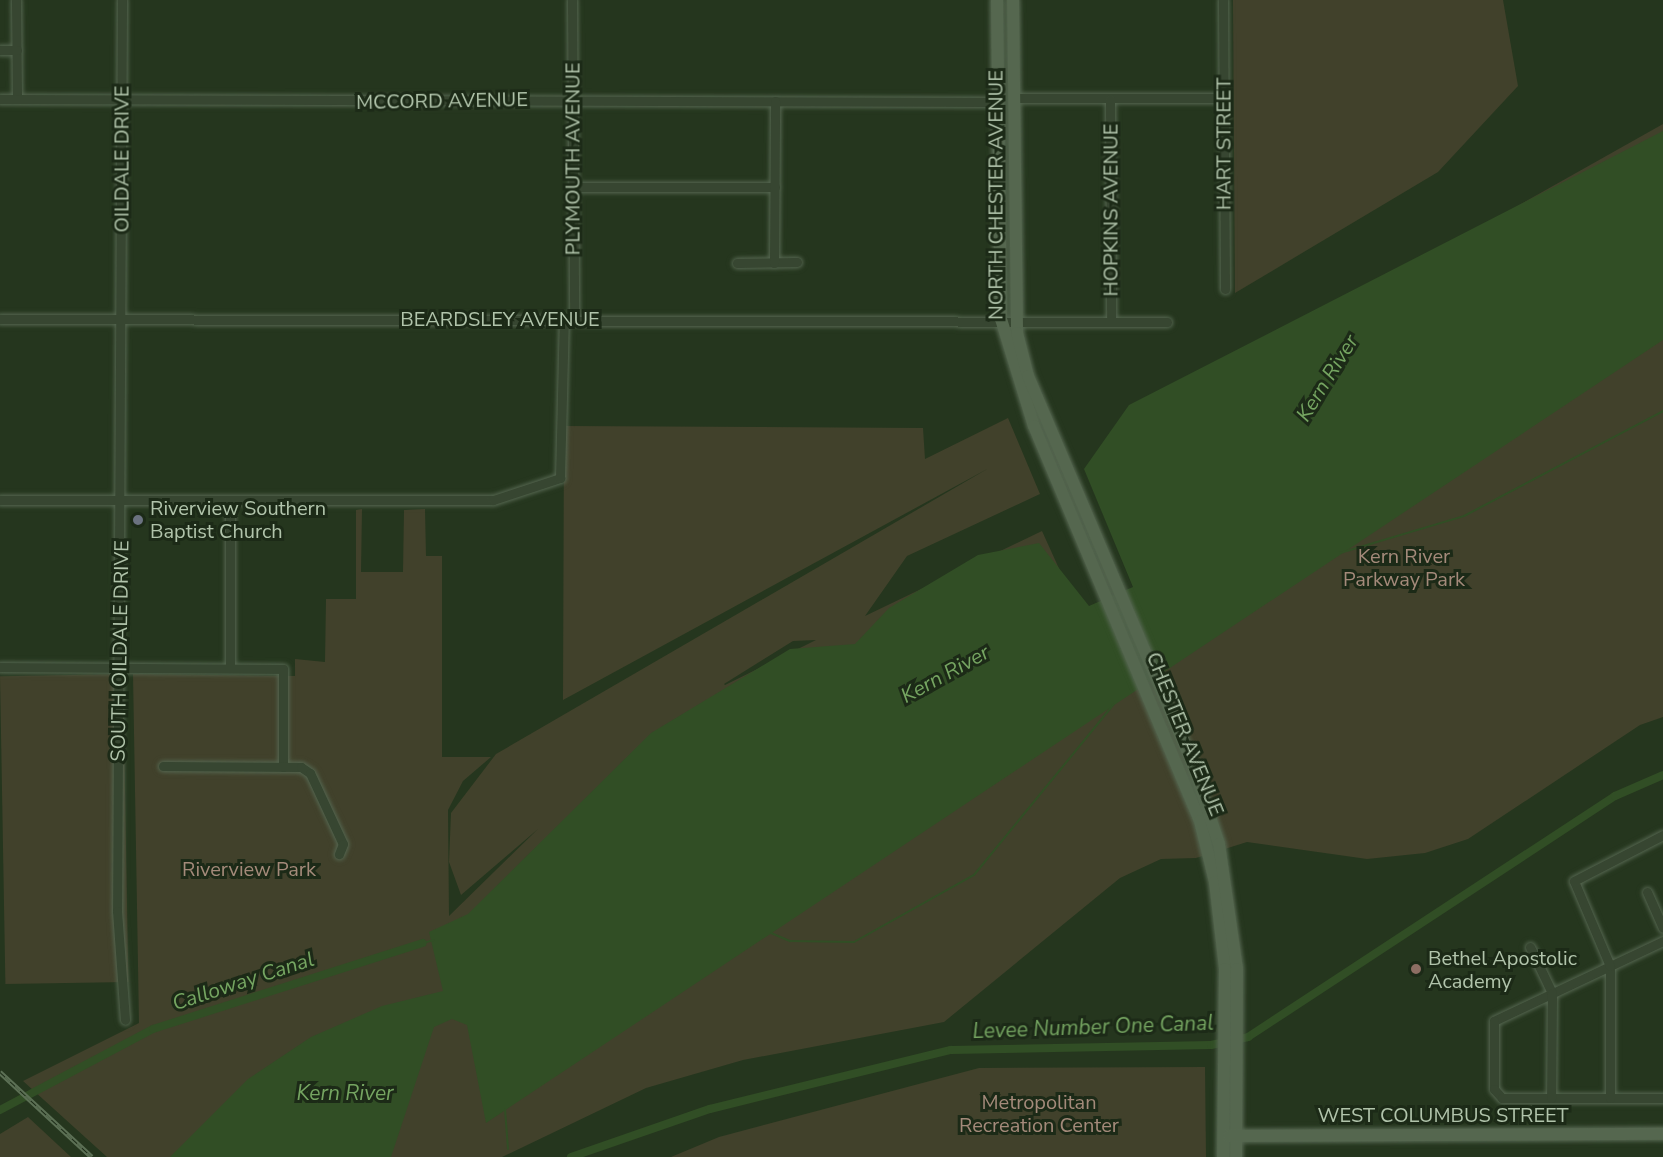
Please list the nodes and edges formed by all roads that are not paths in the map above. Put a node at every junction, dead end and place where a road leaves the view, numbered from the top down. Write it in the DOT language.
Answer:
graph roads {
  1 [pos="16,0"];
  2 [pos="122,0"];
  3 [pos="572,0"];
  4 [pos="997,0"];
  5 [pos="1013,0"];
  6 [pos="1223,0"];
  7 [pos="0,50"];
  8 [pos="17,50"];
  9 [pos="999,75"];
  10 [pos="1224,98"];
  11 [pos="0,99"];
  12 [pos="17,99"];
  13 [pos="1015,99"];
  14 [pos="1110,99"];
  15 [pos="123,100"];
  16 [pos="573,101"];
  17 [pos="775,101"];
  18 [pos="999,102"];
  19 [pos="1015,136"];
  20 [pos="573,187"];
  21 [pos="775,187"];
  22 [pos="797,262"];
  23 [pos="774,263"];
  24 [pos="737,264"];
  25 [pos="1225,289"];
  26 [pos="122,318"];
  27 [pos="0,319"];
  28 [pos="569,319"];
  29 [pos="1001,319"];
  30 [pos="1015,319"];
  31 [pos="1112,321"];
  32 [pos="1167,322"];
  33 [pos="0,500"];
  34 [pos="123,500"];
  35 [pos="230,500"];
  36 [pos="1101,582"];
  37 [pos="1117,586"];
  38 [pos="0,667"];
  39 [pos="119,668"];
  40 [pos="230,668"];
  41 [pos="163,766"];
  42 [pos="283,767"];
  43 [pos="1663,835"];
  44 [pos="339,854"];
  45 [pos="1647,892"];
  46 [pos="1663,928"];
  47 [pos="1663,941"];
  48 [pos="1530,947"];
  49 [pos="1610,966"];
  50 [pos="1552,993"];
  51 [pos="125,1020"];
  52 [pos="1230,1059"];
  53 [pos="1551,1098"];
  54 [pos="1610,1098"];
  55 [pos="1663,1098"];
  56 [pos="1663,1134"];
  57 [pos="1223,1136"];
  58 [pos="1236,1136"];
  59 [pos="1223,1157"];
  60 [pos="1236,1157"];
  1 -- 8 [label="street"];
  2 -- 15 [label="street, OILDALE DRIVE"];
  3 -- 16 [label="street, PLYMOUTH AVENUE"];
  4 -- 9 [label="main road, NORTH CHESTER AVENUE"];
  5 -- 13 [label="main road, NORTH CHESTER AVENUE"];
  6 -- 10 [label="street, HART STREET"];
  7 -- 8 [label="street"];
  8 -- 12 [label="street"];
  9 -- 13 [label="main road"];
  9 -- 18 [label="main road, NORTH CHESTER AVENUE"];
  10 -- 14 [label="street"];
  10 -- 25 [label="street, HART STREET"];
  11 -- 12 [label="street, MCCORD AVENUE"];
  12 -- 15 [label="street, MCCORD AVENUE"];
  13 -- 14 [label="street"];
  13 -- 19 [label="main road, NORTH CHESTER AVENUE"];
  14 -- 31 [label="street, HOPKINS AVENUE"];
  15 -- 16 [label="street, MCCORD AVENUE"];
  15 -- 26 [label="street, OILDALE DRIVE"];
  16 -- 17 [label="street, MCCORD AVENUE"];
  16 -- 20 [label="street, PLYMOUTH AVENUE"];
  17 -- 18 [label="street, MCCORD AVENUE"];
  17 -- 21 [label="street"];
  18 -- 19 [label="main road"];
  18 -- 29 [label="main road, NORTH CHESTER AVENUE"];
  19 -- 30 [label="main road, NORTH CHESTER AVENUE"];
  20 -- 21 [label="street"];
  20 -- 28 [label="street, PLYMOUTH AVENUE"];
  21 -- 23 [label="street"];
  22 -- 23 [label="street"];
  23 -- 24 [label="street"];
  26 -- 27 [label="street, BEARDSLEY AVENUE"];
  26 -- 28 [label="street, BEARDSLEY AVENUE"];
  26 -- 34 [label="street, SOUTH OILDALE DRIVE"];
  28 -- 29 [label="street, BEARDSLEY AVENUE"];
  28 -- 35 [label="street, PLYMOUTH AVENUE"];
  29 -- 30 [label="street, BEARDSLEY AVENUE"];
  29 -- 36 [label="main road, NORTH CHESTER AVENUE"];
  30 -- 31 [label="street, BEARDSLEY AVENUE"];
  30 -- 37 [label="main road, NORTH CHESTER AVENUE"];
  31 -- 32 [label="street, BEARDSLEY AVENUE"];
  33 -- 34 [label="street"];
  34 -- 35 [label="street"];
  34 -- 39 [label="street, SOUTH OILDALE DRIVE"];
  35 -- 40 [label="street"];
  36 -- 52 [label="main road, CHESTER AVENUE"];
  37 -- 52 [label="main road, CHESTER AVENUE"];
  38 -- 39 [label="street"];
  39 -- 40 [label="street"];
  39 -- 51 [label="street, SOUTH OILDALE DRIVE"];
  40 -- 42 [label="street"];
  41 -- 42 [label="street"];
  42 -- 44 [label="street"];
  43 -- 49 [label="street"];
  45 -- 46 [label="street"];
  47 -- 49 [label="street"];
  48 -- 50 [label="street"];
  49 -- 50 [label="street"];
  49 -- 54 [label="street"];
  50 -- 53 [label="street"];
  50 -- 53 [label="street"];
  52 -- 57 [label="main road, CHESTER AVENUE"];
  52 -- 58 [label="main road, CHESTER AVENUE"];
  53 -- 54 [label="street"];
  54 -- 55 [label="street"];
  56 -- 58 [label="main road, WEST COLUMBUS STREET"];
  57 -- 58 [label="main road, WEST COLUMBUS STREET"];
  57 -- 59 [label="main road, CHESTER AVENUE"];
  58 -- 60 [label="main road, CHESTER AVENUE"];
}
